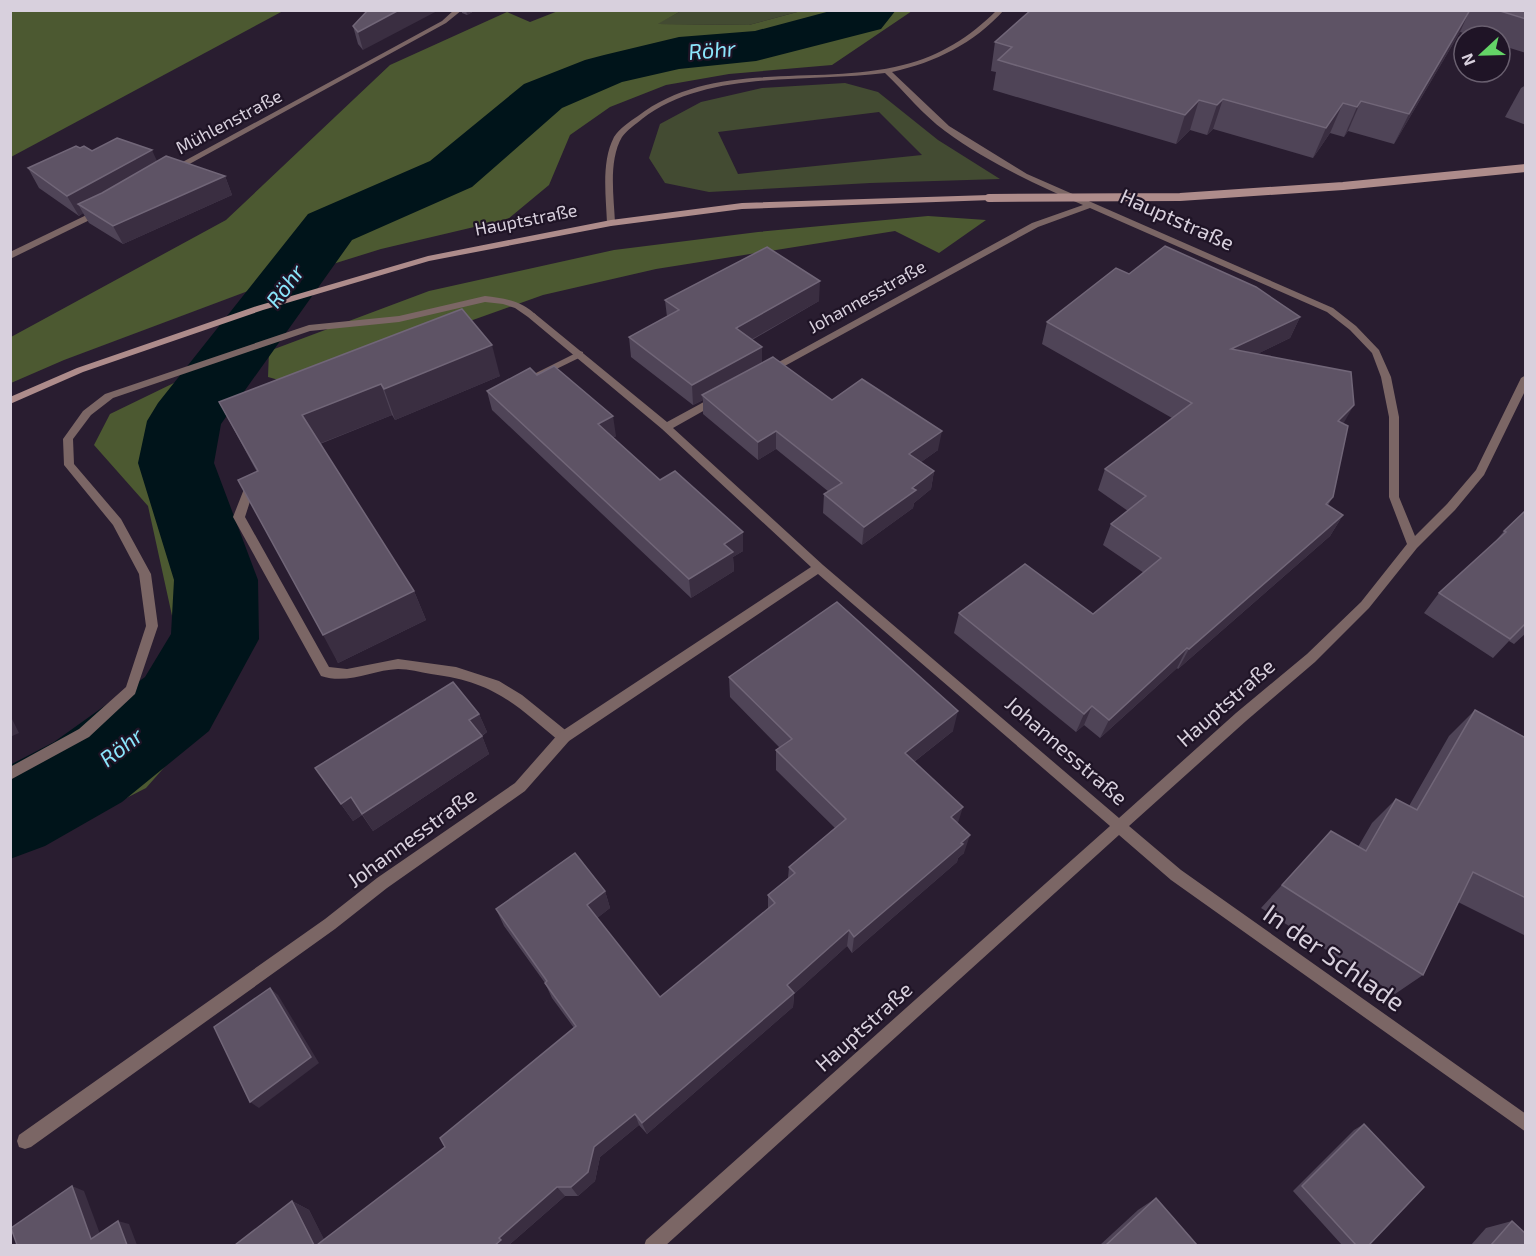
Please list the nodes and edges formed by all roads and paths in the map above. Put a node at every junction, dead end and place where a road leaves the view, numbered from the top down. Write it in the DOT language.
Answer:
graph roads {
  1 [pos="459,10"];
  2 [pos="1001,10"];
  3 [pos="887,71"];
  4 [pos="1526,168"];
  5 [pos="166,173"];
  6 [pos="1090,205"];
  7 [pos="108,207"];
  8 [pos="611,223"];
  9 [pos="10,256"];
  10 [pos="580,354"];
  11 [pos="758,377"];
  12 [pos="1526,378"];
  13 [pos="527,380"];
  14 [pos="727,394"];
  15 [pos="10,401"];
  16 [pos="666,427"];
  17 [pos="249,489"];
  18 [pos="1413,545"];
  19 [pos="819,568"];
  20 [pos="564,737"];
  21 [pos="10,774"];
  22 [pos="1121,826"];
  23 [pos="1526,1124"];
  24 [pos="25,1141"];
  25 [pos="652,1245"];
  1 -- 5 [label="street, Mühlenstraße"];
  2 -- 3 [label="street"];
  3 -- 6 [label="street, Hauptstraße"];
  3 -- 8 [label="street"];
  4 -- 8 [label="main road, Hauptstraße, bridge"];
  6 -- 11 [label="street, Johannesstraße"];
  6 -- 18 [label="street, Hauptstraße"];
  7 -- 9 [label="street"];
  8 -- 15 [label="main road, Hauptstraße"];
  10 -- 13 [label="street"];
  10 -- 16 [label="street, Johannesstraße"];
  10 -- 21 [label="street, Johannesstraße"];
  12 -- 18 [label="street"];
  14 -- 16 [label="street"];
  16 -- 19 [label="street, Johannesstraße"];
  17 -- 20 [label="street"];
  18 -- 22 [label="street, Hauptstraße"];
  19 -- 20 [label="street, Johannesstraße"];
  19 -- 22 [label="street, Johannesstraße"];
  20 -- 24 [label="street, Johannesstraße"];
  22 -- 23 [label="street, In der Schlade"];
  22 -- 25 [label="street, Hauptstraße"];
}
